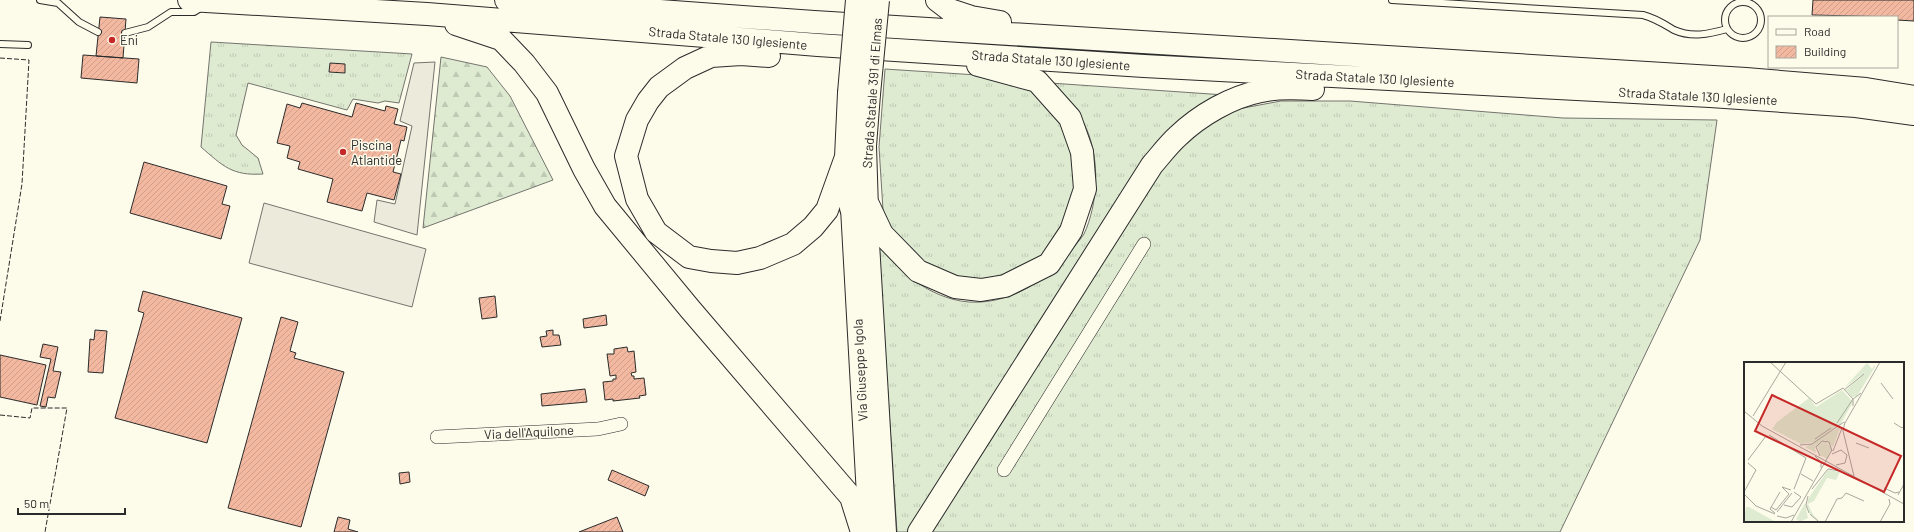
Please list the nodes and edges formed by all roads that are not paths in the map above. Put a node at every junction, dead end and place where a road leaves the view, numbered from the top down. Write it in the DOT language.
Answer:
graph roads {
  1 [pos="40,0"];
  2 [pos="506,0"];
  3 [pos="614,0"];
  4 [pos="695,0"];
  5 [pos="732,0"];
  6 [pos="857,0"];
  7 [pos="878,0"];
  8 [pos="937,0"];
  9 [pos="1392,0"];
  10 [pos="198,1"];
  11 [pos="1753,2"];
  12 [pos="592,6"];
  13 [pos="426,14"];
  14 [pos="1727,29"];
  15 [pos="98,32"];
  16 [pos="125,33"];
  17 [pos="1052,37"];
  18 [pos="0,44"];
  19 [pos="28,45"];
  20 [pos="818,45"];
  21 [pos="933,52"];
  22 [pos="1416,80"];
  23 [pos="859,94"];
  24 [pos="1914,97"];
  25 [pos="1914,114"];
  26 [pos="846,157"];
  27 [pos="861,206"];
  28 [pos="1144,244"];
  29 [pos="621,424"];
  30 [pos="437,437"];
  31 [pos="1004,470"];
  32 [pos="862,532"];
  33 [pos="869,532"];
  34 [pos="886,532"];
  35 [pos="919,532"];
  1 -- 15 [label="lane"];
  2 -- 12 [label="highway, Strada Statale 130 Iglesiente"];
  3 -- 12 [label="highway"];
  4 -- 5 [label="highway"];
  6 -- 23 [label="highway, Strada Statale 391 di Elmas, bridge"];
  7 -- 23 [label="highway, Strada Statale 391 di Elmas, bridge"];
  8 -- 17 [label="highway"];
  9 -- 14 [label="lane"];
  10 -- 13 [label="highway, Strada Statale 130 Iglesiente"];
  10 -- 16 [label="lane"];
  11 -- 14 [label="lane"];
  11 -- 14 [label="lane"];
  12 -- 17 [label="highway, Strada Statale 130 Iglesiente"];
  13 -- 20 [label="highway, Strada Statale 130 Iglesiente"];
  13 -- 32 [label="highway"];
  17 -- 24 [label="highway, Strada Statale 130 Iglesiente"];
  18 -- 19 [label="lane"];
  20 -- 21 [label="highway, Strada Statale 130 Iglesiente"];
  20 -- 26 [label="highway"];
  21 -- 22 [label="highway, Strada Statale 130 Iglesiente"];
  21 -- 27 [label="highway"];
  22 -- 25 [label="highway, Strada Statale 130 Iglesiente"];
  22 -- 35 [label="highway"];
  23 -- 26 [label="highway, Strada Statale 391 di Elmas"];
  23 -- 27 [label="highway, Strada Statale 391 di Elmas"];
  26 -- 27 [label="highway, Strada Statale 391 di Elmas"];
  27 -- 33 [label="main road, Via Giuseppe Igola"];
  27 -- 34 [label="main road, Via Giuseppe Igola"];
  28 -- 31 [label="street"];
  29 -- 30 [label="street, Via dell'Aquilone"];
}
